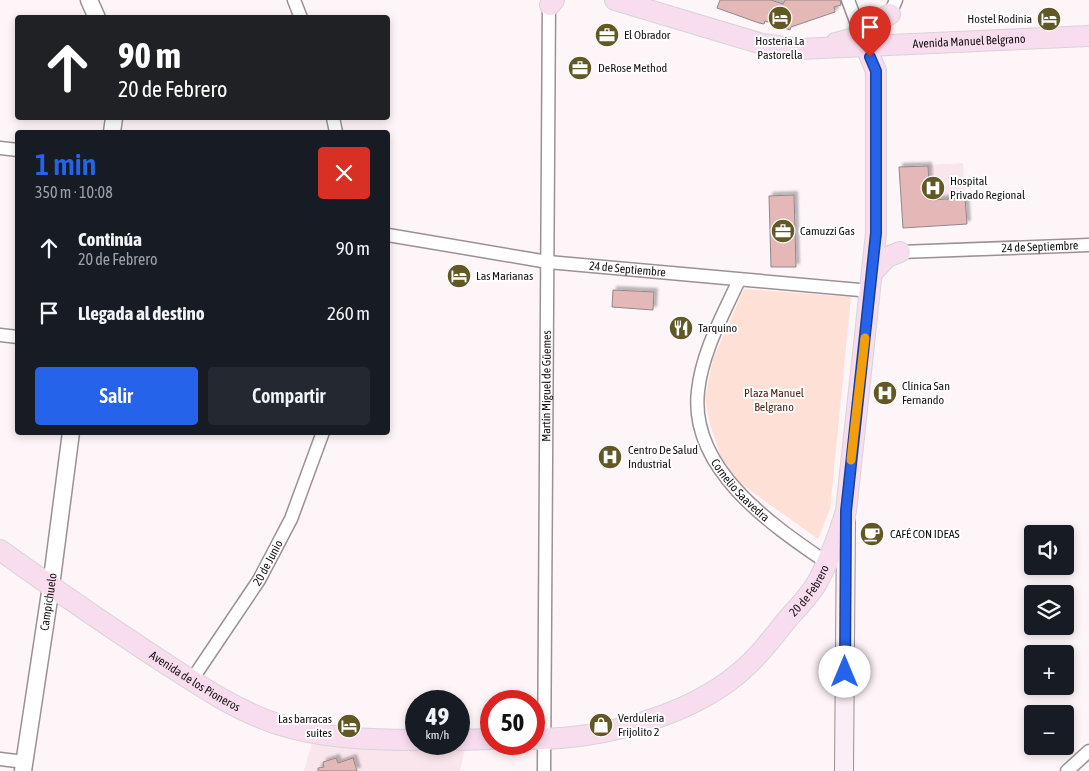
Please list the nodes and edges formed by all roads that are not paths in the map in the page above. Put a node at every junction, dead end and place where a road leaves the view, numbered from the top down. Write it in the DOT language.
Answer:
graph roads {
  1 [pos="89,0"];
  2 [pos="294,0"];
  3 [pos="615,0"];
  4 [pos="848,0"];
  5 [pos="551,2"];
  6 [pos="893,7"];
  7 [pos="96,15"];
  8 [pos="300,15"];
  9 [pos="1089,36"];
  10 [pos="863,40"];
  11 [pos="905,43"];
  12 [pos="876,71"];
  13 [pos="0,148"];
  14 [pos="15,150"];
  15 [pos="876,233"];
  16 [pos="390,235"];
  17 [pos="1089,245"];
  18 [pos="900,252"];
  19 [pos="548,262"];
  20 [pos="739,280"];
  21 [pos="872,281"];
  22 [pos="0,334"];
  23 [pos="15,336"];
  24 [pos="71,435"];
  25 [pos="322,435"];
  26 [pos="846,511"];
  27 [pos="0,550"];
  28 [pos="826,562"];
  29 [pos="845,577"];
  30 [pos="51,586"];
  31 [pos="191,681"];
  32 [pos="541,690"];
  33 [pos="545,738"];
  34 [pos="405,740"];
  35 [pos="1089,751"];
  36 [pos="542,755"];
  37 [pos="0,759"];
  38 [pos="23,767"];
  39 [pos="544,771"];
  40 [pos="844,771"];
  41 [pos="1067,771"];
  1 -- 7 [label="street"];
  2 -- 8 [label="street"];
  3 -- 10 [label="main road"];
  4 -- 10 [label="street"];
  5 -- 19 [label="street, Martín Miguel de Güemes"];
  6 -- 10 [label="main road"];
  6 -- 11 [label="main road"];
  9 -- 11 [label="main road, Avenida Manuel Belgrano"];
  10 -- 11 [label="main road, Avenida Manuel Belgrano"];
  10 -- 12 [label="main road, 20 de Febrero"];
  11 -- 12 [label="main road"];
  12 -- 15 [label="main road, 20 de Febrero"];
  13 -- 14 [label="street"];
  15 -- 18 [label="main road"];
  15 -- 21 [label="main road, 20 de Febrero"];
  16 -- 19 [label="street, 24 de Septiembre"];
  17 -- 18 [label="street, 24 de Septiembre"];
  18 -- 21 [label="main road"];
  19 -- 20 [label="street, 24 de Septiembre"];
  19 -- 32 [label="street, Martín Miguel de Güemes"];
  20 -- 21 [label="street, 24 de Septiembre"];
  20 -- 28 [label="street, Cornelio Saavedra"];
  21 -- 26 [label="main road, 20 de Febrero"];
  22 -- 23 [label="street"];
  24 -- 30 [label="street, Campichuelo"];
  25 -- 31 [label="street, 20 de Junio"];
  26 -- 28 [label="main road, 20 de Febrero"];
  26 -- 29 [label="main road"];
  27 -- 30 [label="main road, Avenida de los Pioneros"];
  28 -- 29 [label="main road"];
  28 -- 33 [label="main road, 20 de Febrero"];
  29 -- 40 [label="main road"];
  30 -- 31 [label="main road, Avenida de los Pioneros"];
  30 -- 38 [label="street, Campichuelo"];
  31 -- 34 [label="main road, Avenida de los Pioneros"];
  35 -- 41 [label="street"];
  36 -- 39 [label="street, Martín Miguel de Güemes"];
  37 -- 38 [label="street"];
}
